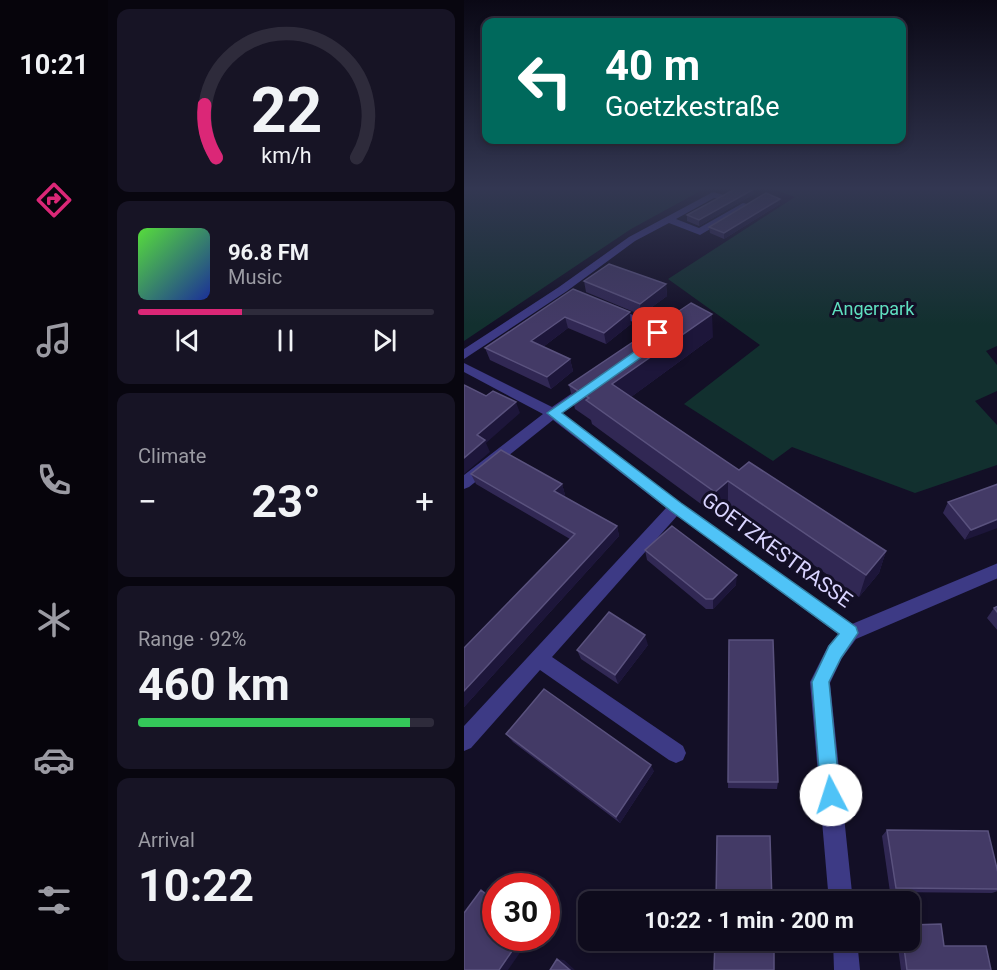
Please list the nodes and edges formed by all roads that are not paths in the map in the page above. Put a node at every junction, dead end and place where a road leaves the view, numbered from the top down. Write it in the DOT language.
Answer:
graph roads {
  1 [pos="640,234"];
  2 [pos="604,306"];
  3 [pos="637,354"];
  4 [pos="464,355"];
  5 [pos="464,367"];
  6 [pos="600,380"];
  7 [pos="553,413"];
  8 [pos="464,483"];
  9 [pos="676,507"];
  10 [pos="998,570"];
  11 [pos="850,633"];
  12 [pos="538,658"];
  13 [pos="464,741"];
  14 [pos="676,753"];
  15 [pos="840,891"];
  16 [pos="846,951"];
  17 [pos="847,970"];
  1 -- 4 [label="street"];
  2 -- 3 [label="street"];
  5 -- 7 [label="street, GOETZKESTRASSE"];
  6 -- 7 [label="street"];
  7 -- 8 [label="street"];
  7 -- 9 [label="street, GOETZKESTRASSE"];
  9 -- 11 [label="street, GOETZKESTRASSE"];
  9 -- 12 [label="street, GOETZKESTRASSE"];
  10 -- 11 [label="street"];
  11 -- 15 [label="street"];
  12 -- 13 [label="street, GOETZKESTRASSE"];
  12 -- 14 [label="street"];
  16 -- 17 [label="street"];
}
